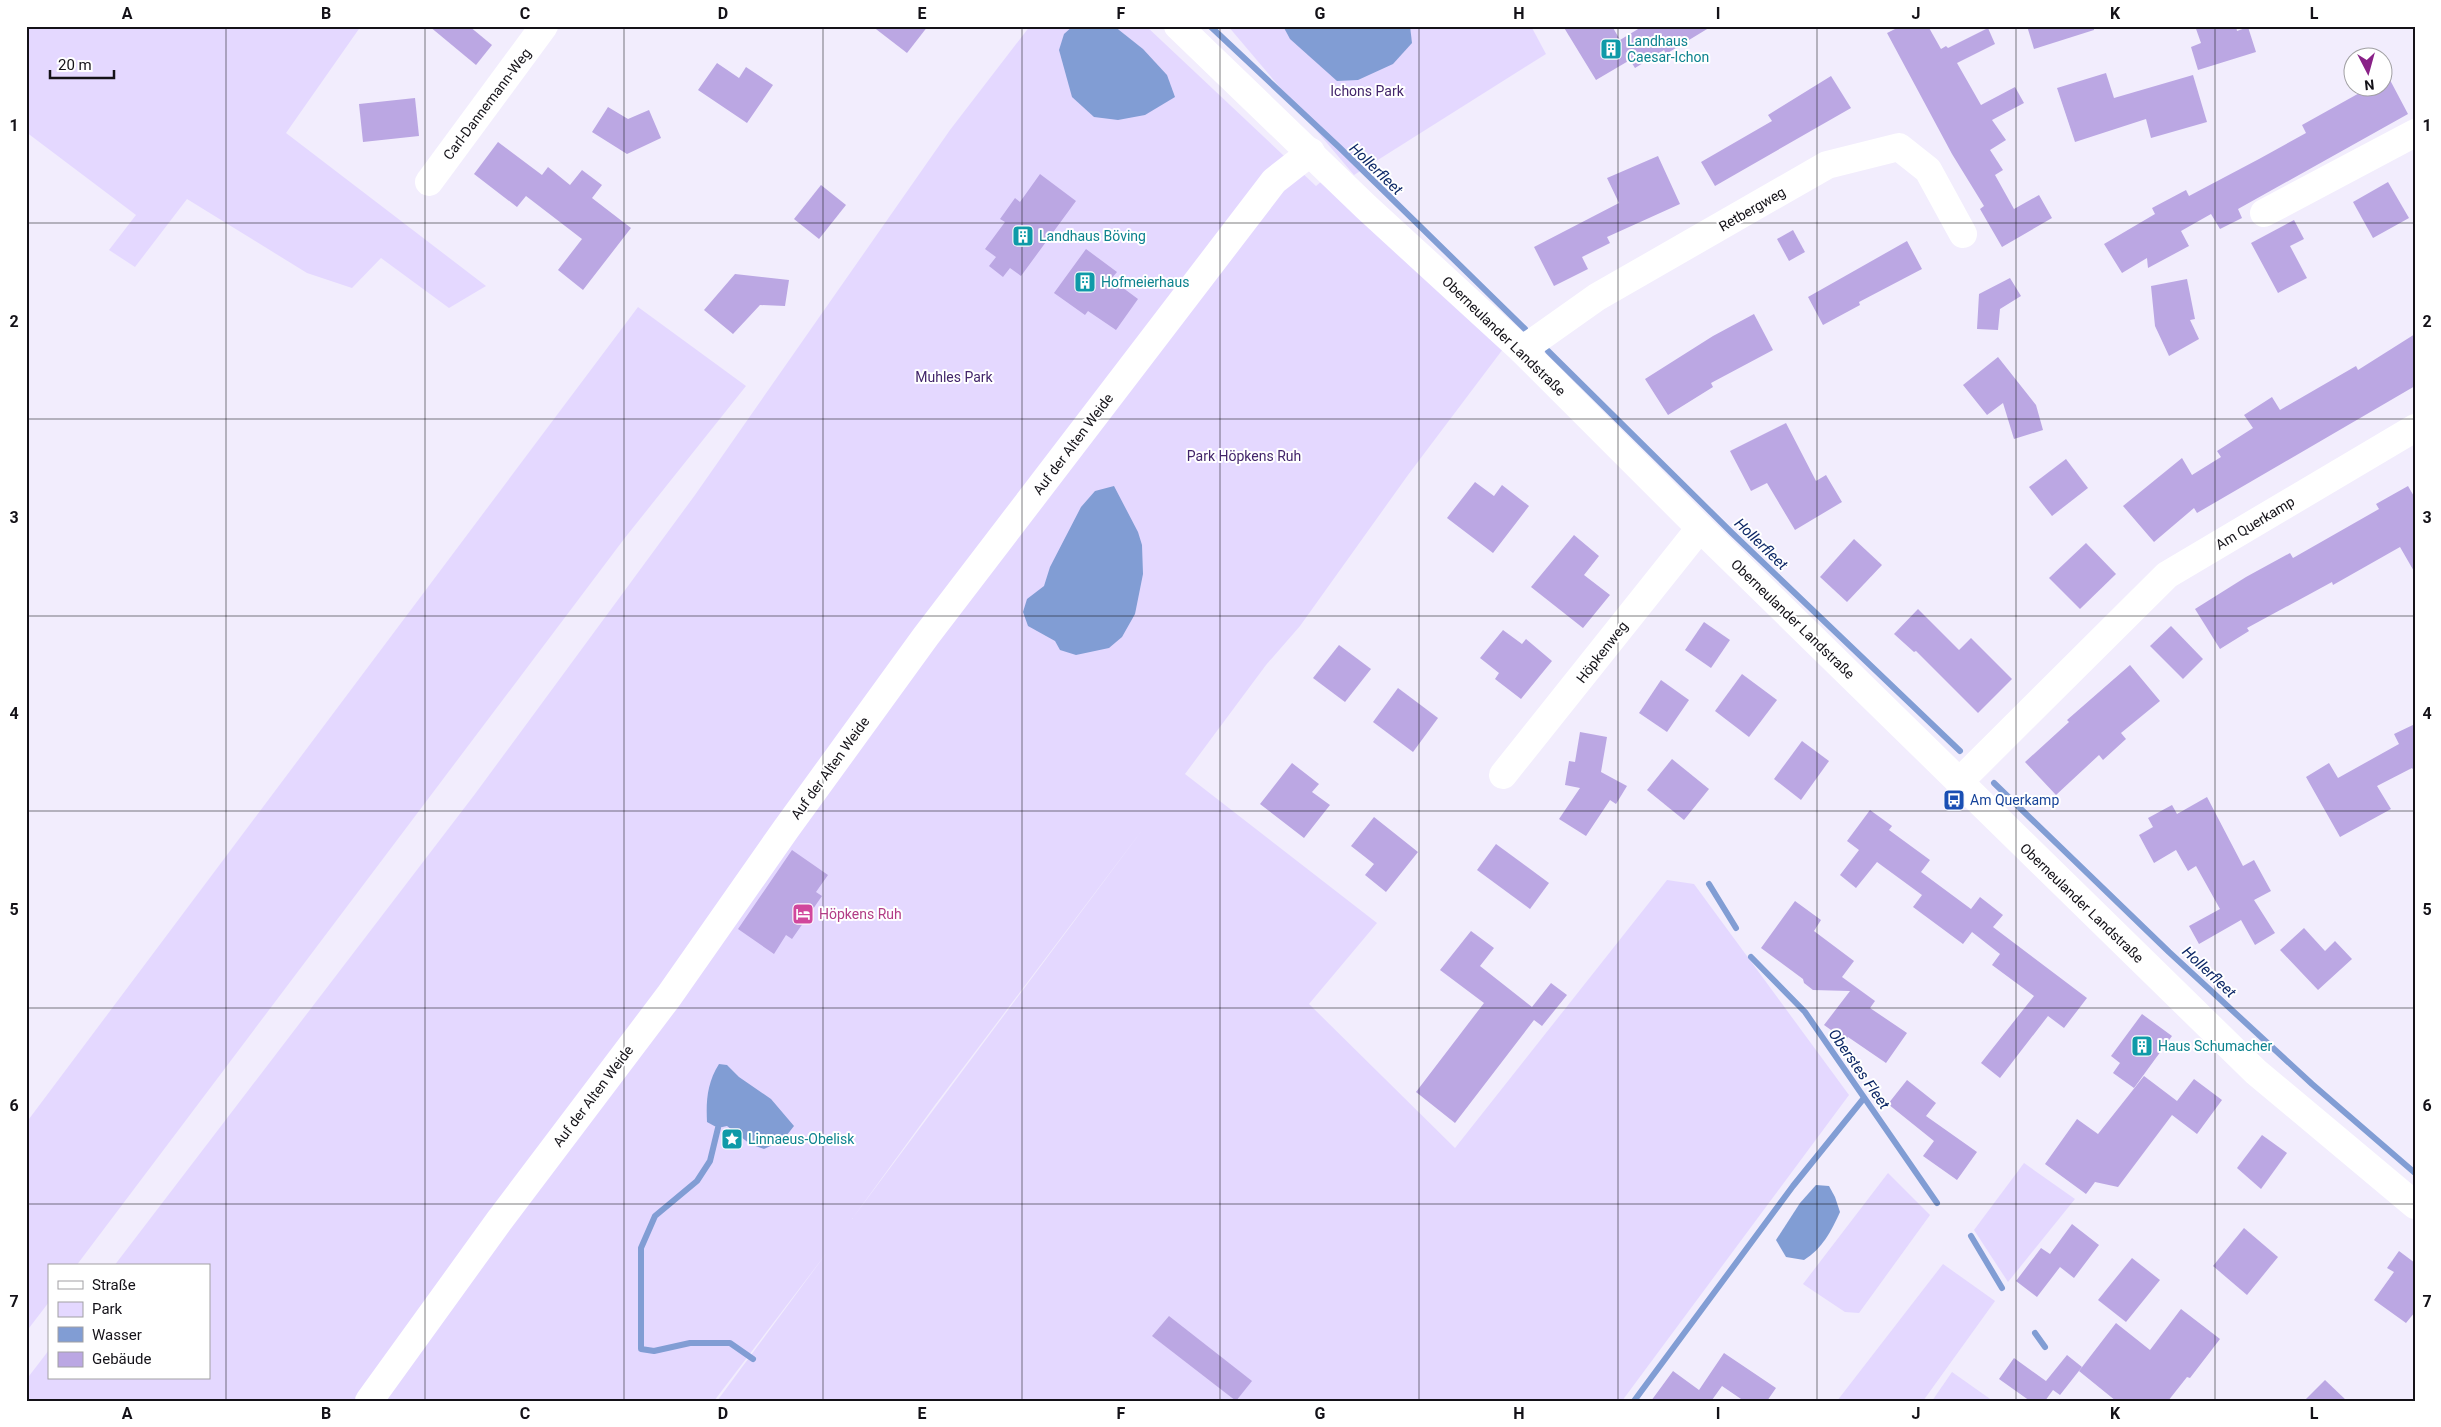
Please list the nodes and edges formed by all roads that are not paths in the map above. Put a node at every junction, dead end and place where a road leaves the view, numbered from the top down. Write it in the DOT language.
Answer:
graph roads {
  1 [pos="544,26"];
  2 [pos="1178,26"];
  3 [pos="2415,133"];
  4 [pos="1311,152"];
  5 [pos="429,182"];
  6 [pos="2264,213"];
  7 [pos="1962,234"];
  8 [pos="1522,350"];
  9 [pos="2415,428"];
  10 [pos="1700,528"];
  11 [pos="1504,776"];
  12 [pos="1959,782"];
  13 [pos="2415,1205"];
  14 [pos="369,1401"];
  1 -- 5 [label="street, Carl-Dannemann-Weg"];
  2 -- 4 [label="street, Oberneulander Landstraße"];
  3 -- 6 [label="street"];
  4 -- 8 [label="street, Oberneulander Landstraße"];
  4 -- 14 [label="street, Auf der Alten Weide"];
  7 -- 8 [label="street, Retbergweg"];
  8 -- 10 [label="street, Oberneulander Landstraße"];
  9 -- 12 [label="street, Am Querkamp"];
  10 -- 11 [label="street, Höpkenweg"];
  10 -- 12 [label="street, Oberneulander Landstraße"];
  12 -- 13 [label="street, Oberneulander Landstraße"];
}
